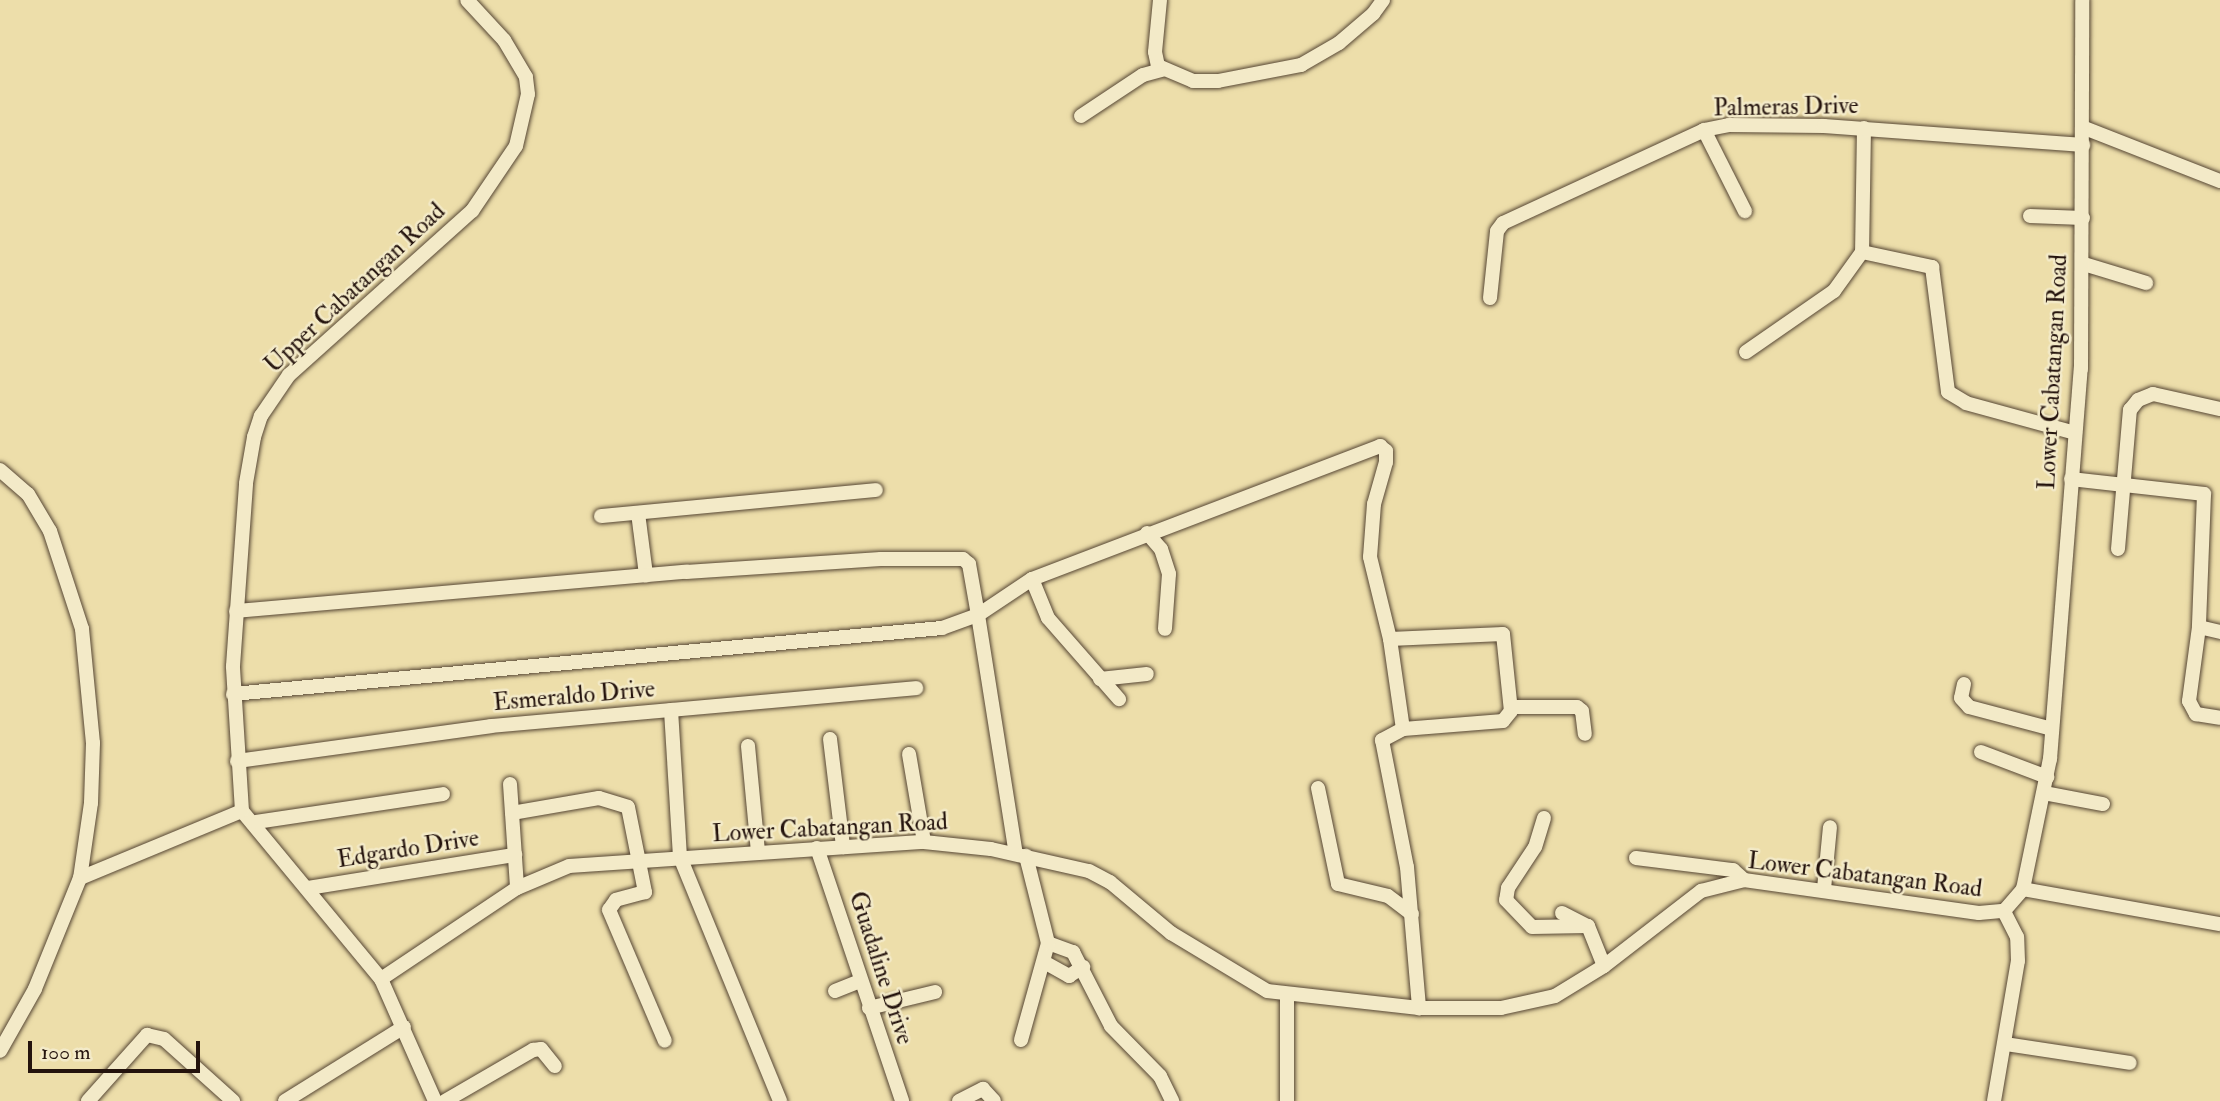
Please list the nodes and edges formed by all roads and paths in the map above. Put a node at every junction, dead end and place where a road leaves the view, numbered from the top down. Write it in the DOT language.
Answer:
graph roads {
  1 [pos="467,0"];
  2 [pos="1160,0"];
  3 [pos="1382,0"];
  4 [pos="2082,0"];
  5 [pos="1162,70"];
  6 [pos="1081,116"];
  7 [pos="2082,127"];
  8 [pos="1864,128"];
  9 [pos="1704,130"];
  10 [pos="2083,145"];
  11 [pos="2220,181"];
  12 [pos="1745,211"];
  13 [pos="2030,216"];
  14 [pos="2083,218"];
  15 [pos="1861,252"];
  16 [pos="2084,264"];
  17 [pos="2146,283"];
  18 [pos="1490,298"];
  19 [pos="1746,352"];
  20 [pos="2220,409"];
  21 [pos="2075,433"];
  22 [pos="1,471"];
  23 [pos="2071,479"];
  24 [pos="2124,484"];
  25 [pos="876,490"];
  26 [pos="638,513"];
  27 [pos="601,516"];
  28 [pos="1147,533"];
  29 [pos="2118,549"];
  30 [pos="646,575"];
  31 [pos="1032,579"];
  32 [pos="236,611"];
  33 [pos="978,615"];
  34 [pos="2199,628"];
  35 [pos="1165,629"];
  36 [pos="2220,632"];
  37 [pos="1390,639"];
  38 [pos="1147,674"];
  39 [pos="1100,679"];
  40 [pos="1964,684"];
  41 [pos="916,688"];
  42 [pos="233,694"];
  43 [pos="1119,699"];
  44 [pos="1511,707"];
  45 [pos="671,710"];
  46 [pos="2220,718"];
  47 [pos="1403,729"];
  48 [pos="2052,729"];
  49 [pos="1585,734"];
  50 [pos="830,739"];
  51 [pos="748,746"];
  52 [pos="1981,752"];
  53 [pos="909,754"];
  54 [pos="237,761"];
  55 [pos="2047,777"];
  56 [pos="510,784"];
  57 [pos="1318,788"];
  58 [pos="2043,793"];
  59 [pos="443,794"];
  60 [pos="2103,804"];
  61 [pos="242,810"];
  62 [pos="512,813"];
  63 [pos="1544,818"];
  64 [pos="256,822"];
  65 [pos="1830,827"];
  66 [pos="925,842"];
  67 [pos="842,847"];
  68 [pos="817,848"];
  69 [pos="758,852"];
  70 [pos="515,855"];
  71 [pos="1021,855"];
  72 [pos="636,858"];
  73 [pos="680,858"];
  74 [pos="1636,858"];
  75 [pos="80,878"];
  76 [pos="1744,880"];
  77 [pos="308,888"];
  78 [pos="517,888"];
  79 [pos="1825,889"];
  80 [pos="2023,890"];
  81 [pos="2004,911"];
  82 [pos="1562,913"];
  83 [pos="1412,914"];
  84 [pos="2220,924"];
  85 [pos="1588,926"];
  86 [pos="1048,943"];
  87 [pos="1044,962"];
  88 [pos="1604,966"];
  89 [pos="1083,967"];
  90 [pos="381,979"];
  91 [pos="860,981"];
  92 [pos="835,991"];
  93 [pos="935,992"];
  94 [pos="1287,997"];
  95 [pos="869,1008"];
  96 [pos="1419,1008"];
  97 [pos="404,1027"];
  98 [pos="1021,1040"];
  99 [pos="665,1041"];
  100 [pos="2005,1044"];
  101 [pos="0,1051"];
  102 [pos="2130,1063"];
  103 [pos="555,1066"];
  104 [pos="88,1101"];
  105 [pos="233,1101"];
  106 [pos="285,1101"];
  107 [pos="435,1101"];
  108 [pos="444,1101"];
  109 [pos="780,1101"];
  110 [pos="902,1101"];
  111 [pos="959,1101"];
  112 [pos="994,1101"];
  113 [pos="1172,1101"];
  114 [pos="1287,1101"];
  115 [pos="1994,1101"];
  1 -- 32 [label="street, Upper Cabatangan Road"];
  2 -- 5 [label="street"];
  3 -- 5 [label="street"];
  4 -- 7 [label="street, Lower Cabatangan Road"];
  5 -- 6 [label="street"];
  7 -- 10 [label="street, Lower Cabatangan Road"];
  7 -- 11 [label="street"];
  8 -- 9 [label="street, Palmeras Drive"];
  8 -- 10 [label="street, Palmeras Drive"];
  8 -- 15 [label="street"];
  9 -- 12 [label="street"];
  9 -- 18 [label="street, Palmeras Drive"];
  10 -- 14 [label="street, Lower Cabatangan Road"];
  13 -- 14 [label="street"];
  14 -- 16 [label="street, Lower Cabatangan Road"];
  15 -- 19 [label="street"];
  15 -- 21 [label="street"];
  16 -- 17 [label="street"];
  16 -- 21 [label="street, Lower Cabatangan Road"];
  20 -- 24 [label="street"];
  21 -- 23 [label="street, Lower Cabatangan Road"];
  22 -- 75 [label="street"];
  23 -- 24 [label="street"];
  23 -- 48 [label="street, Lower Cabatangan Road"];
  24 -- 29 [label="street"];
  24 -- 34 [label="street"];
  25 -- 26 [label="street"];
  26 -- 27 [label="street"];
  26 -- 30 [label="street"];
  28 -- 31 [label="street"];
  28 -- 35 [label="street"];
  28 -- 37 [label="street"];
  30 -- 32 [label="street"];
  30 -- 33 [label="street"];
  31 -- 33 [label="street"];
  31 -- 39 [label="street"];
  32 -- 42 [label="street, Upper Cabatangan Road"];
  33 -- 42 [label="street"];
  33 -- 71 [label="street"];
  34 -- 36 [label="street"];
  34 -- 46 [label="street"];
  37 -- 44 [label="street"];
  37 -- 47 [label="street"];
  38 -- 39 [label="street"];
  39 -- 43 [label="street"];
  40 -- 48 [label="street"];
  41 -- 45 [label="street, Esmeraldo Drive"];
  42 -- 54 [label="street, Upper Cabatangan Road"];
  44 -- 47 [label="street"];
  44 -- 49 [label="street"];
  45 -- 54 [label="street, Esmeraldo Drive"];
  45 -- 73 [label="street"];
  47 -- 83 [label="street"];
  48 -- 55 [label="street, Lower Cabatangan Road"];
  50 -- 67 [label="street"];
  51 -- 69 [label="street"];
  52 -- 55 [label="street"];
  53 -- 66 [label="street"];
  54 -- 61 [label="street, Upper Cabatangan Road"];
  55 -- 58 [label="street, Lower Cabatangan Road"];
  56 -- 62 [label="street"];
  57 -- 83 [label="street"];
  58 -- 60 [label="street"];
  58 -- 80 [label="street, Lower Cabatangan Road"];
  59 -- 64 [label="street"];
  61 -- 64 [label="street"];
  61 -- 75 [label="street"];
  62 -- 70 [label="street"];
  62 -- 72 [label="street"];
  63 -- 85 [label="street"];
  64 -- 77 [label="street"];
  65 -- 79 [label="street"];
  66 -- 67 [label="street, Lower Cabatangan Road"];
  66 -- 71 [label="street, Lower Cabatangan Road"];
  67 -- 68 [label="street, Lower Cabatangan Road"];
  68 -- 69 [label="street, Lower Cabatangan Road"];
  68 -- 91 [label="street, Guadaline Drive"];
  69 -- 73 [label="street, Lower Cabatangan Road"];
  70 -- 77 [label="street, Edgardo Drive"];
  70 -- 78 [label="street"];
  71 -- 86 [label="street"];
  71 -- 94 [label="street, Lower Cabatangan Road"];
  72 -- 73 [label="street, Lower Cabatangan Road"];
  72 -- 78 [label="street, Lower Cabatangan Road"];
  72 -- 99 [label="street"];
  73 -- 109 [label="street"];
  74 -- 76 [label="street"];
  75 -- 101 [label="street"];
  76 -- 79 [label="street, Lower Cabatangan Road"];
  76 -- 88 [label="street, Lower Cabatangan Road"];
  77 -- 90 [label="street"];
  78 -- 90 [label="street, Lower Cabatangan Road"];
  79 -- 81 [label="street, Lower Cabatangan Road"];
  80 -- 81 [label="street, Lower Cabatangan Road"];
  80 -- 84 [label="street"];
  81 -- 100 [label="street"];
  82 -- 85 [label="street"];
  83 -- 96 [label="street"];
  85 -- 88 [label="street"];
  86 -- 87 [label="street"];
  86 -- 89 [label="street"];
  87 -- 89 [label="street"];
  87 -- 98 [label="street"];
  88 -- 96 [label="street, Lower Cabatangan Road"];
  89 -- 113 [label="street"];
  90 -- 97 [label="street"];
  91 -- 92 [label="street"];
  91 -- 95 [label="street, Guadaline Drive"];
  93 -- 95 [label="street"];
  94 -- 96 [label="street, Lower Cabatangan Road"];
  94 -- 114 [label="street"];
  95 -- 110 [label="street, Guadaline Drive"];
  97 -- 106 [label="street"];
  97 -- 107 [label="street"];
  100 -- 102 [label="street"];
  100 -- 115 [label="street"];
  103 -- 108 [label="street"];
  104 -- 105 [label="street"];
  111 -- 112 [label="street"];
}
